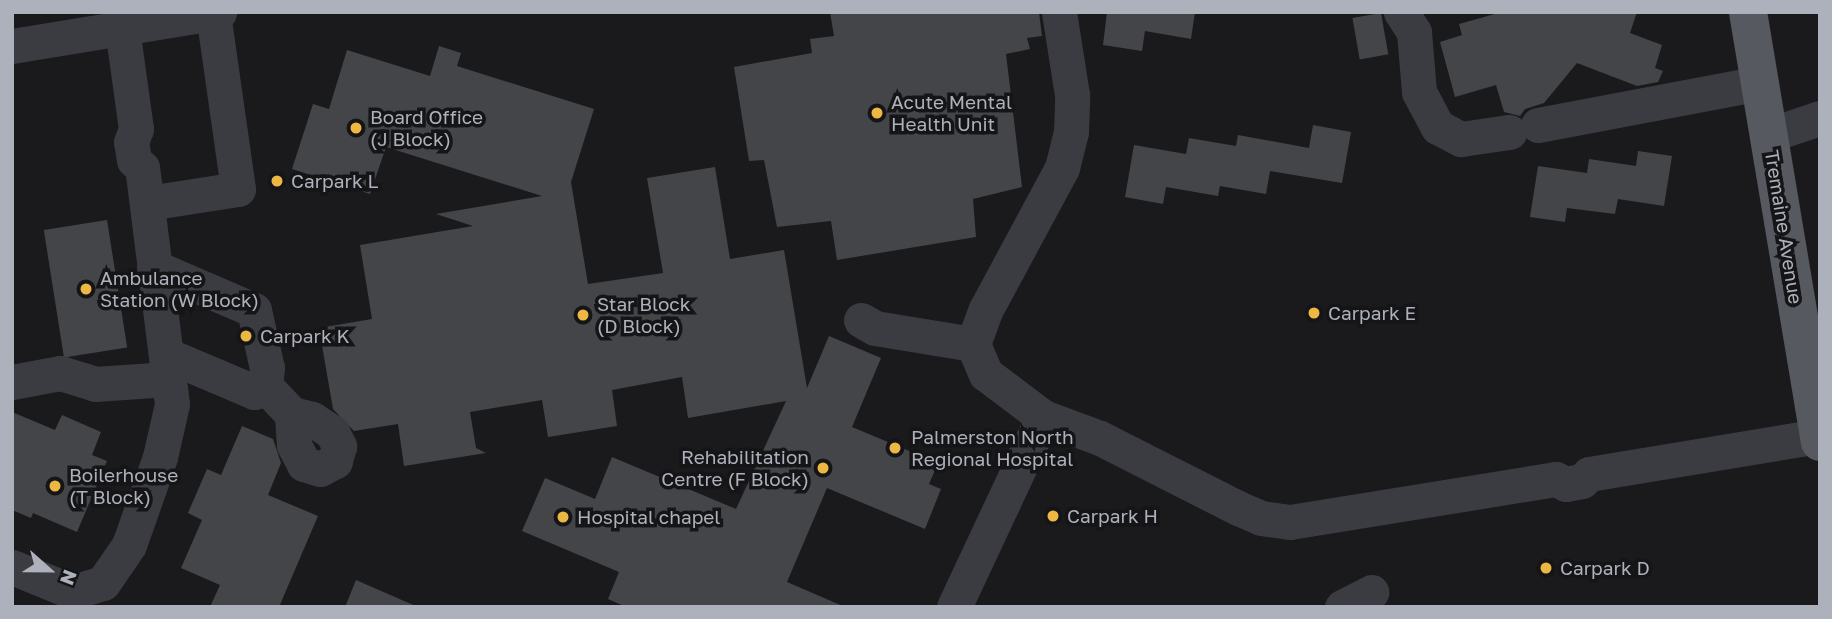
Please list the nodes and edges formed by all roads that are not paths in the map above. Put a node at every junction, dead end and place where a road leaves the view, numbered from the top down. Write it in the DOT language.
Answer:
graph roads {
  1 [pos="219,12"];
  2 [pos="1059,12"];
  3 [pos="1401,12"];
  4 [pos="1748,12"];
  5 [pos="213,13"];
  6 [pos="129,22"];
  7 [pos="12,46"];
  8 [pos="1760,83"];
  9 [pos="1820,118"];
  10 [pos="1769,135"];
  11 [pos="148,203"];
  12 [pos="154,267"];
  13 [pos="861,320"];
  14 [pos="973,344"];
  15 [pos="167,367"];
  16 [pos="12,382"];
  17 [pos="265,386"];
  18 [pos="292,414"];
  19 [pos="1043,417"];
  20 [pos="1819,439"];
  21 [pos="12,568"];
  22 [pos="954,607"];
  1 -- 5 [label="street"];
  2 -- 14 [label="street"];
  3 -- 8 [label="street"];
  4 -- 8 [label="main road, Tremaine Avenue"];
  5 -- 6 [label="street"];
  5 -- 11 [label="street"];
  6 -- 7 [label="street"];
  6 -- 11 [label="street"];
  8 -- 10 [label="main road, Tremaine Avenue"];
  9 -- 10 [label="street"];
  10 -- 20 [label="main road, Tremaine Avenue"];
  11 -- 12 [label="street"];
  12 -- 15 [label="street"];
  12 -- 17 [label="street"];
  13 -- 14 [label="street"];
  14 -- 19 [label="street"];
  15 -- 16 [label="street"];
  15 -- 17 [label="street"];
  15 -- 21 [label="street"];
  17 -- 18 [label="street"];
  19 -- 20 [label="street"];
  19 -- 22 [label="street"];
}
